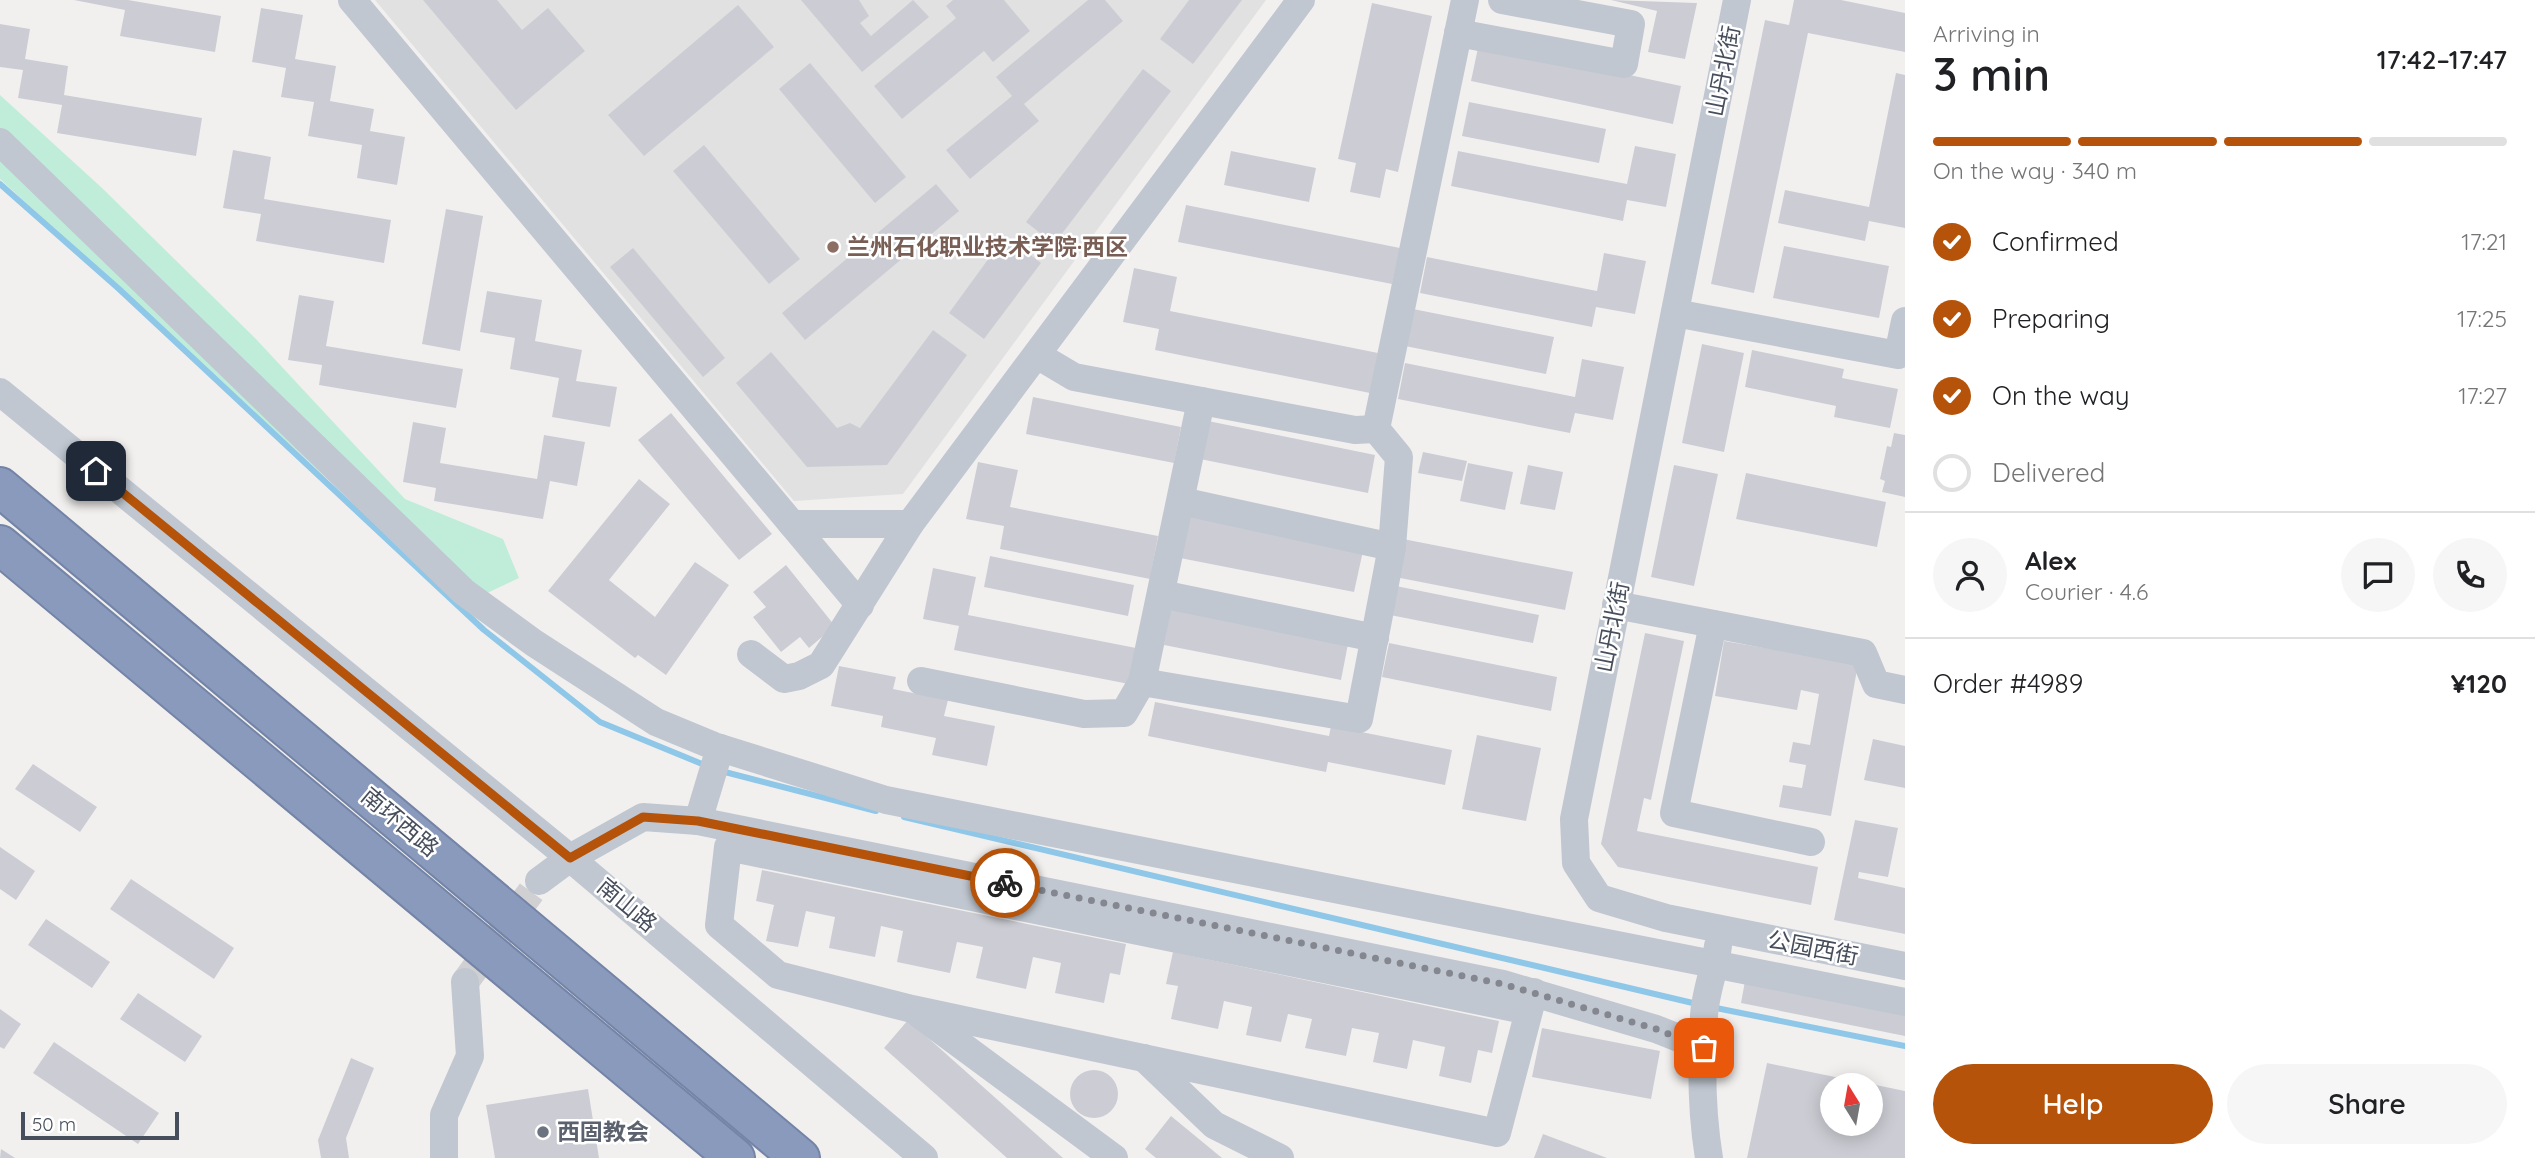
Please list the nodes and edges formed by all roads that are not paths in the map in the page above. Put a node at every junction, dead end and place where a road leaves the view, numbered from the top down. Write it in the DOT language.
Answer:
graph roads {
  1 [pos="352,0"];
  2 [pos="1301,0"];
  3 [pos="1465,0"];
  4 [pos="1502,0"];
  5 [pos="1737,0"];
  6 [pos="1458,33"];
  7 [pos="0,142"];
  8 [pos="1675,313"];
  9 [pos="1905,321"];
  10 [pos="1037,355"];
  11 [pos="0,392"];
  12 [pos="1202,401"];
  13 [pos="1376,429"];
  14 [pos="0,487"];
  15 [pos="1181,501"];
  16 [pos="792,524"];
  17 [pos="910,524"];
  18 [pos="0,545"];
  19 [pos="1392,547"];
  20 [pos="1161,594"];
  21 [pos="860,605"];
  22 [pos="1616,605"];
  23 [pos="1713,624"];
  24 [pos="1375,638"];
  25 [pos="751,654"];
  26 [pos="921,681"];
  27 [pos="1142,682"];
  28 [pos="1905,690"];
  29 [pos="718,755"];
  30 [pos="701,810"];
  31 [pos="1811,842"];
  32 [pos="570,858"];
  33 [pos="539,881"];
  34 [pos="1720,929"];
  35 [pos="1905,966"];
  36 [pos="1714,971"];
  37 [pos="464,982"];
  38 [pos="1531,1001"];
  39 [pos="1905,1002"];
  40 [pos="912,1009"];
  41 [pos="1704,1048"];
  42 [pos="1144,1058"];
  43 [pos="1494,1146"];
  44 [pos="444,1158"];
  45 [pos="735,1158"];
  46 [pos="800,1158"];
  47 [pos="924,1158"];
  48 [pos="1114,1158"];
  49 [pos="1280,1158"];
  50 [pos="1709,1158"];
  1 -- 16 [label="street"];
  2 -- 10 [label="street"];
  3 -- 6 [label="street"];
  4 -- 6 [label="street"];
  5 -- 8 [label="street, 山丹北街"];
  6 -- 13 [label="street"];
  7 -- 29 [label="street"];
  8 -- 9 [label="street"];
  8 -- 22 [label="street, 山丹北街"];
  10 -- 12 [label="street"];
  10 -- 17 [label="street"];
  11 -- 32 [label="street, 南山路"];
  12 -- 13 [label="street"];
  12 -- 15 [label="street"];
  13 -- 19 [label="street"];
  14 -- 46 [label="highway, 南环西路"];
  15 -- 19 [label="street"];
  15 -- 20 [label="street"];
  16 -- 17 [label="street"];
  16 -- 21 [label="street"];
  17 -- 21 [label="street"];
  18 -- 45 [label="highway, 南环西路"];
  19 -- 24 [label="street"];
  20 -- 24 [label="street"];
  20 -- 27 [label="street"];
  21 -- 25 [label="street"];
  22 -- 23 [label="street"];
  22 -- 34 [label="street, 山丹北街"];
  23 -- 28 [label="street"];
  23 -- 31 [label="street"];
  24 -- 27 [label="street"];
  26 -- 27 [label="street"];
  29 -- 30 [label="street"];
  29 -- 36 [label="street"];
  30 -- 32 [label="street"];
  30 -- 38 [label="street"];
  32 -- 33 [label="street"];
  32 -- 47 [label="street, 南山路"];
  34 -- 35 [label="street, 公园西街"];
  34 -- 36 [label="street"];
  36 -- 39 [label="street"];
  36 -- 41 [label="street"];
  37 -- 44 [label="street"];
  38 -- 40 [label="street"];
  38 -- 41 [label="street"];
  38 -- 43 [label="street"];
  40 -- 42 [label="street"];
  40 -- 48 [label="street"];
  41 -- 50 [label="street"];
  42 -- 43 [label="street"];
  42 -- 49 [label="street"];
}
